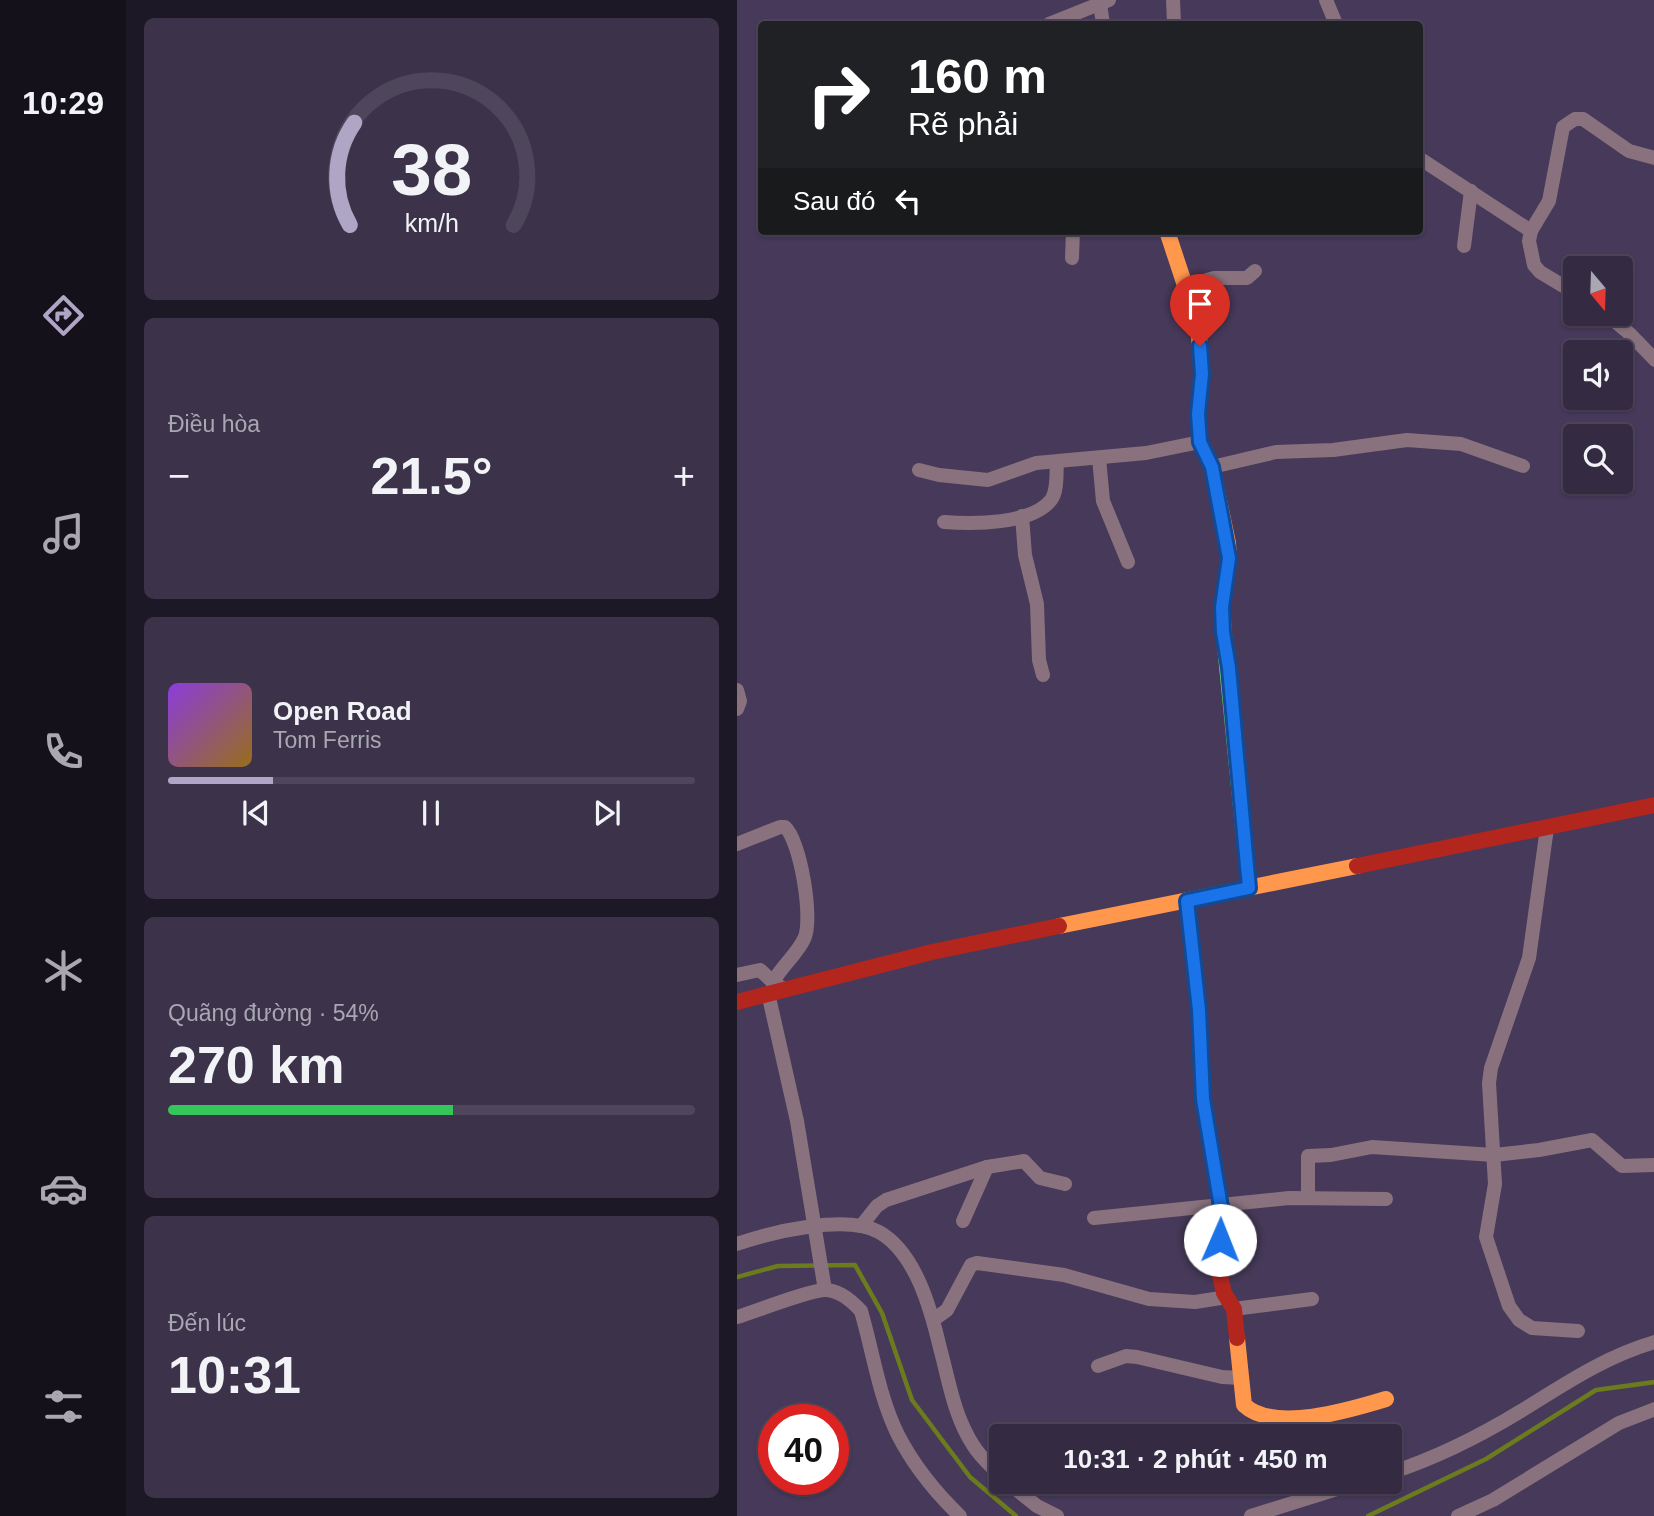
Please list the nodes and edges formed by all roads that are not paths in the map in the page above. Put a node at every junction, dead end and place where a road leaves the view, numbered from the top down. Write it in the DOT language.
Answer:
graph roads {
  1 [pos="1173,0"];
  2 [pos="1326,0"];
  3 [pos="1105,2"];
  4 [pos="1057,21"];
  5 [pos="1103,21"];
  6 [pos="1174,21"];
  7 [pos="1335,21"];
  8 [pos="1654,158"];
  9 [pos="1423,161"];
  10 [pos="1471,191"];
  11 [pos="1531,231"];
  12 [pos="1073,235"];
  13 [pos="1168,235"];
  14 [pos="1464,246"];
  15 [pos="1072,258"];
  16 [pos="1255,271"];
  17 [pos="1187,286"];
  18 [pos="1563,286"];
  19 [pos="1620,326"];
  20 [pos="1654,360"];
  21 [pos="1200,442"];
  22 [pos="1099,458"];
  23 [pos="1057,462"];
  24 [pos="1523,466"];
  25 [pos="1212,467"];
  26 [pos="919,470"];
  27 [pos="1022,516"];
  28 [pos="944,522"];
  29 [pos="1128,562"];
  30 [pos="1043,675"];
  31 [pos="737,690"];
  32 [pos="737,709"];
  33 [pos="1654,805"];
  34 [pos="1547,828"];
  35 [pos="737,844"];
  36 [pos="1249,888"];
  37 [pos="1187,901"];
  38 [pos="737,975"];
  39 [pos="775,989"];
  40 [pos="737,1002"];
  41 [pos="1494,1155"];
  42 [pos="1654,1165"];
  43 [pos="987,1167"];
  44 [pos="1065,1184"];
  45 [pos="1308,1198"];
  46 [pos="1386,1199"];
  47 [pos="1221,1207"];
  48 [pos="1094,1218"];
  49 [pos="963,1221"];
  50 [pos="861,1226"];
  51 [pos="816,1230"];
  52 [pos="737,1244"];
  53 [pos="824,1286"];
  54 [pos="1312,1300"];
  55 [pos="1230,1303"];
  56 [pos="737,1317"];
  57 [pos="933,1320"];
  58 [pos="1578,1331"];
  59 [pos="1654,1342"];
  60 [pos="1098,1366"];
  61 [pos="1242,1378"];
  62 [pos="1386,1399"];
  63 [pos="1654,1409"];
  64 [pos="989,1463"];
  65 [pos="1402,1468"];
  66 [pos="1022,1494"];
  67 [pos="1321,1494"];
  68 [pos="960,1516"];
  69 [pos="1057,1516"];
  70 [pos="1251,1516"];
  71 [pos="1458,1516"];
  1 -- 6 [label="street"];
  2 -- 7 [label="street"];
  3 -- 4 [label="street"];
  3 -- 5 [label="street"];
  8 -- 11 [label="street"];
  9 -- 10 [label="street"];
  10 -- 11 [label="street"];
  10 -- 14 [label="street"];
  11 -- 18 [label="street"];
  12 -- 15 [label="street"];
  13 -- 17 [label="street"];
  16 -- 17 [label="street"];
  17 -- 21 [label="street"];
  19 -- 20 [label="street"];
  21 -- 22 [label="street"];
  21 -- 25 [label="street"];
  22 -- 23 [label="street"];
  22 -- 29 [label="street"];
  23 -- 26 [label="street"];
  23 -- 27 [label="street"];
  24 -- 25 [label="street"];
  25 -- 36 [label="street"];
  27 -- 28 [label="street"];
  27 -- 30 [label="street"];
  31 -- 32 [label="street"];
  33 -- 34 [label="street"];
  34 -- 36 [label="street"];
  34 -- 41 [label="street"];
  35 -- 39 [label="street"];
  36 -- 37 [label="street"];
  37 -- 39 [label="street"];
  37 -- 47 [label="street"];
  38 -- 39 [label="street"];
  39 -- 40 [label="street"];
  39 -- 51 [label="street"];
  41 -- 42 [label="street"];
  41 -- 45 [label="street"];
  41 -- 58 [label="street"];
  43 -- 44 [label="street"];
  43 -- 49 [label="street"];
  43 -- 50 [label="street"];
  45 -- 46 [label="street"];
  45 -- 47 [label="street"];
  47 -- 48 [label="street"];
  47 -- 55 [label="street"];
  50 -- 51 [label="street"];
  50 -- 57 [label="street"];
  51 -- 52 [label="street"];
  51 -- 53 [label="street"];
  53 -- 56 [label="street"];
  53 -- 68 [label="street"];
  54 -- 55 [label="street"];
  55 -- 57 [label="street"];
  55 -- 61 [label="street"];
  57 -- 64 [label="street"];
  59 -- 65 [label="street"];
  60 -- 61 [label="street"];
  61 -- 62 [label="street"];
  63 -- 71 [label="street"];
  66 -- 69 [label="street"];
  67 -- 70 [label="street"];
}
